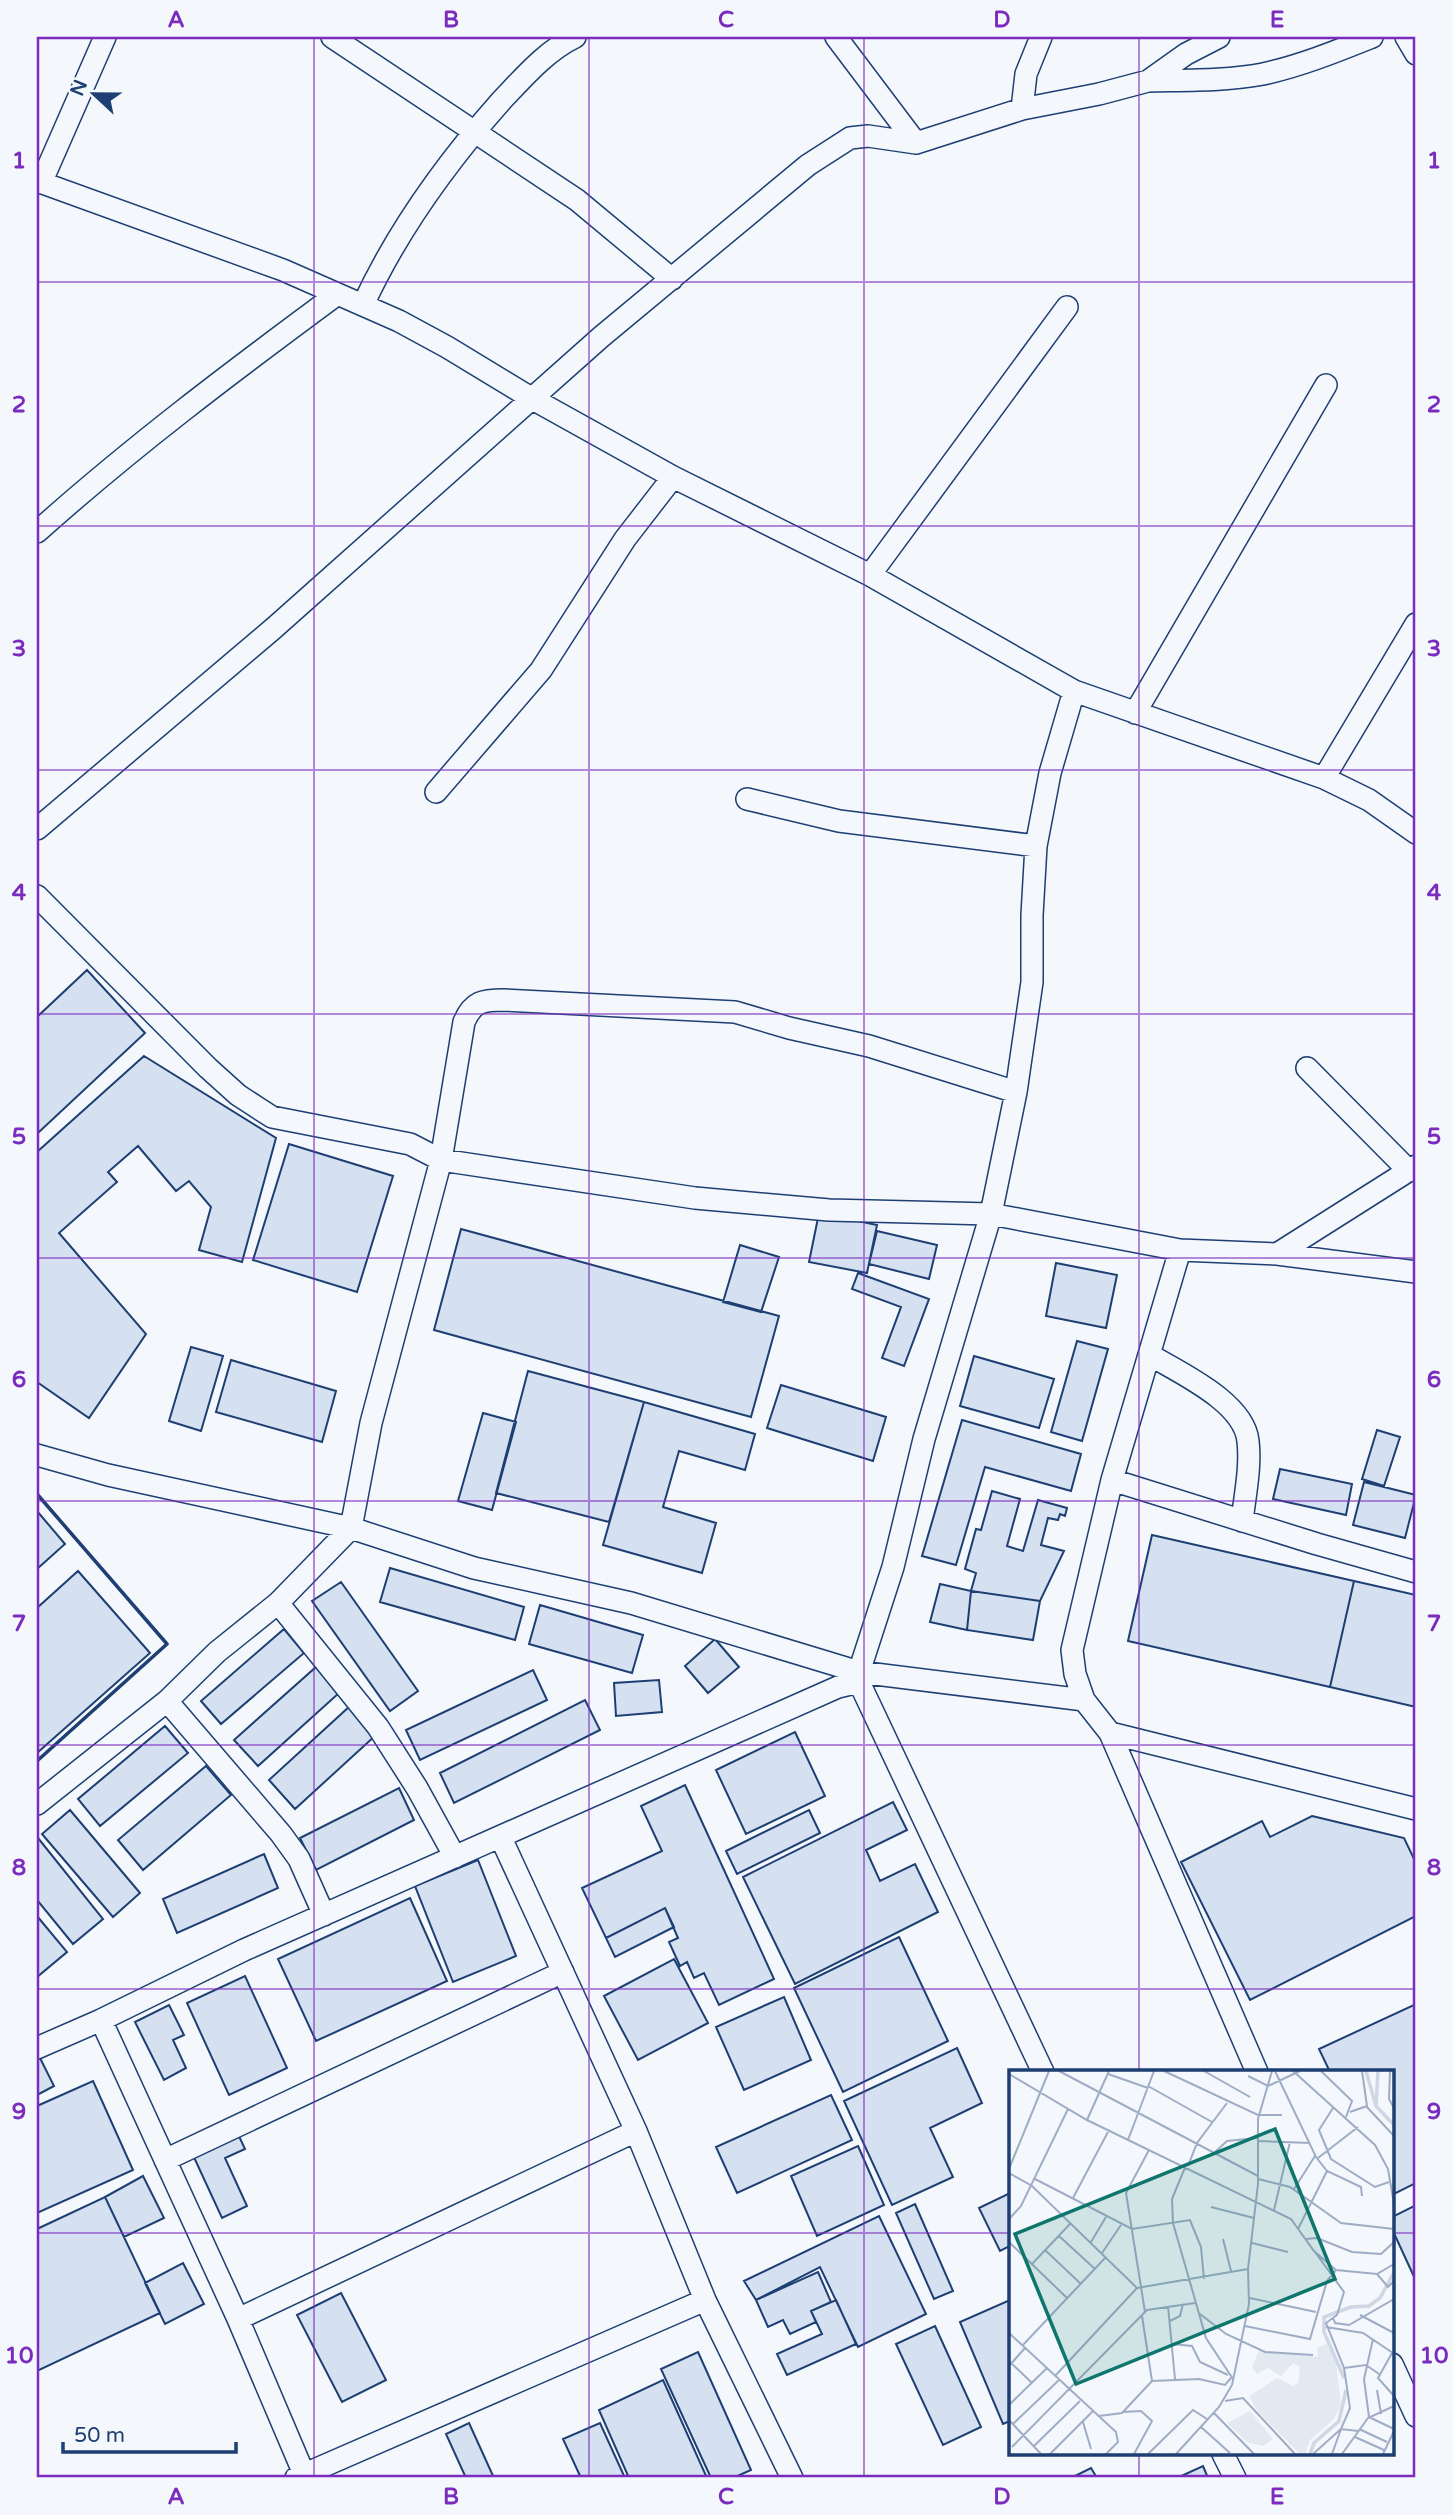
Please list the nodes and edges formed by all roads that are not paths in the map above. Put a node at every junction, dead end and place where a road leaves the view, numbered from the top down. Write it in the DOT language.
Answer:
graph roads {
  1 [pos="105,37"];
  2 [pos="332,37"];
  3 [pos="836,37"];
  4 [pos="1041,37"];
  5 [pos="1219,37"];
  6 [pos="1372,37"];
  7 [pos="1406,37"];
  8 [pos="571,38"];
  9 [pos="1416,54"];
  10 [pos="1148,81"];
  11 [pos="1022,108"];
  12 [pos="474,132"];
  13 [pos="916,143"];
  14 [pos="39,182"];
  15 [pos="672,279"];
  16 [pos="336,295"];
  17 [pos="363,305"];
  18 [pos="1067,307"];
  19 [pos="1326,385"];
  20 [pos="531,398"];
  21 [pos="673,477"];
  22 [pos="37,533"];
  23 [pos="870,575"];
  24 [pos="1416,624"];
  25 [pos="1074,691"];
  26 [pos="1135,713"];
  27 [pos="1324,778"];
  28 [pos="436,792"];
  29 [pos="747,799"];
  30 [pos="37,829"];
  31 [pos="1416,833"];
  32 [pos="1036,846"];
  33 [pos="37,896"];
  34 [pos="1307,1069"];
  35 [pos="1017,1092"];
  36 [pos="441,1160"];
  37 [pos="1413,1169"];
  38 [pos="991,1213"];
  39 [pos="1180,1250"];
  40 [pos="1277,1254"];
  41 [pos="1416,1272"];
  42 [pos="1150,1354"];
  43 [pos="37,1455"];
  44 [pos="1112,1480"];
  45 [pos="1242,1521"];
  46 [pos="351,1528"];
  47 [pos="1416,1572"];
  48 [pos="278,1603"];
  49 [pos="859,1677"];
  50 [pos="1084,1700"];
  51 [pos="167,1701"];
  52 [pos="1110,1733"];
  53 [pos="37,1804"];
  54 [pos="1416,1809"];
  55 [pos="501,1838"];
  56 [pos="455,1857"];
  57 [pos="324,1915"];
  58 [pos="563,1972"];
  59 [pos="101,2020"];
  60 [pos="37,2048"];
  61 [pos="1042,2070"];
  62 [pos="1256,2070"];
  63 [pos="636,2131"];
  64 [pos="165,2160"];
  65 [pos="705,2300"];
  66 [pos="238,2319"];
  67 [pos="1394,2368"];
  68 [pos="1416,2416"];
  69 [pos="1224,2456"];
  70 [pos="300,2476"];
  71 [pos="792,2478"];
  72 [pos="1234,2478"];
  1 -- 14 [label="street"];
  2 -- 12 [label="street"];
  3 -- 13 [label="street"];
  4 -- 11 [label="street"];
  5 -- 10 [label="street"];
  6 -- 10 [label="street"];
  7 -- 9 [label="street"];
  8 -- 12 [label="street"];
  10 -- 11 [label="street"];
  11 -- 13 [label="street"];
  12 -- 15 [label="street"];
  12 -- 17 [label="street"];
  13 -- 15 [label="street"];
  14 -- 16 [label="street"];
  15 -- 20 [label="street"];
  16 -- 17 [label="street"];
  16 -- 22 [label="street"];
  17 -- 20 [label="street"];
  18 -- 23 [label="street"];
  19 -- 26 [label="street"];
  20 -- 21 [label="street"];
  20 -- 30 [label="street"];
  21 -- 23 [label="street"];
  21 -- 28 [label="street"];
  23 -- 25 [label="street"];
  24 -- 27 [label="street"];
  25 -- 26 [label="street"];
  25 -- 32 [label="street"];
  26 -- 27 [label="street"];
  27 -- 31 [label="street"];
  29 -- 32 [label="street"];
  32 -- 35 [label="street"];
  33 -- 36 [label="street"];
  34 -- 37 [label="street"];
  35 -- 36 [label="street"];
  35 -- 38 [label="street"];
  36 -- 38 [label="street"];
  36 -- 46 [label="street"];
  37 -- 40 [label="street"];
  38 -- 39 [label="street"];
  38 -- 49 [label="street"];
  39 -- 40 [label="street"];
  39 -- 42 [label="street"];
  40 -- 41 [label="street"];
  42 -- 44 [label="street"];
  42 -- 45 [label="street"];
  43 -- 46 [label="street"];
  44 -- 45 [label="street"];
  44 -- 50 [label="street"];
  45 -- 47 [label="street"];
  46 -- 48 [label="street"];
  46 -- 49 [label="street"];
  48 -- 51 [label="street"];
  48 -- 56 [label="street"];
  49 -- 50 [label="street"];
  49 -- 55 [label="street"];
  49 -- 61 [label="street"];
  50 -- 52 [label="street"];
  51 -- 53 [label="street"];
  51 -- 57 [label="street"];
  52 -- 54 [label="street"];
  52 -- 62 [label="street"];
  55 -- 56 [label="street"];
  55 -- 58 [label="street"];
  56 -- 57 [label="street"];
  57 -- 59 [label="street"];
  58 -- 63 [label="street"];
  58 -- 64 [label="street"];
  59 -- 60 [label="street"];
  59 -- 64 [label="street"];
  63 -- 65 [label="street"];
  63 -- 66 [label="street"];
  64 -- 66 [label="street"];
  65 -- 70 [label="street"];
  65 -- 71 [label="street"];
  66 -- 70 [label="street"];
  67 -- 68 [label="street"];
  69 -- 72 [label="street"];
}
